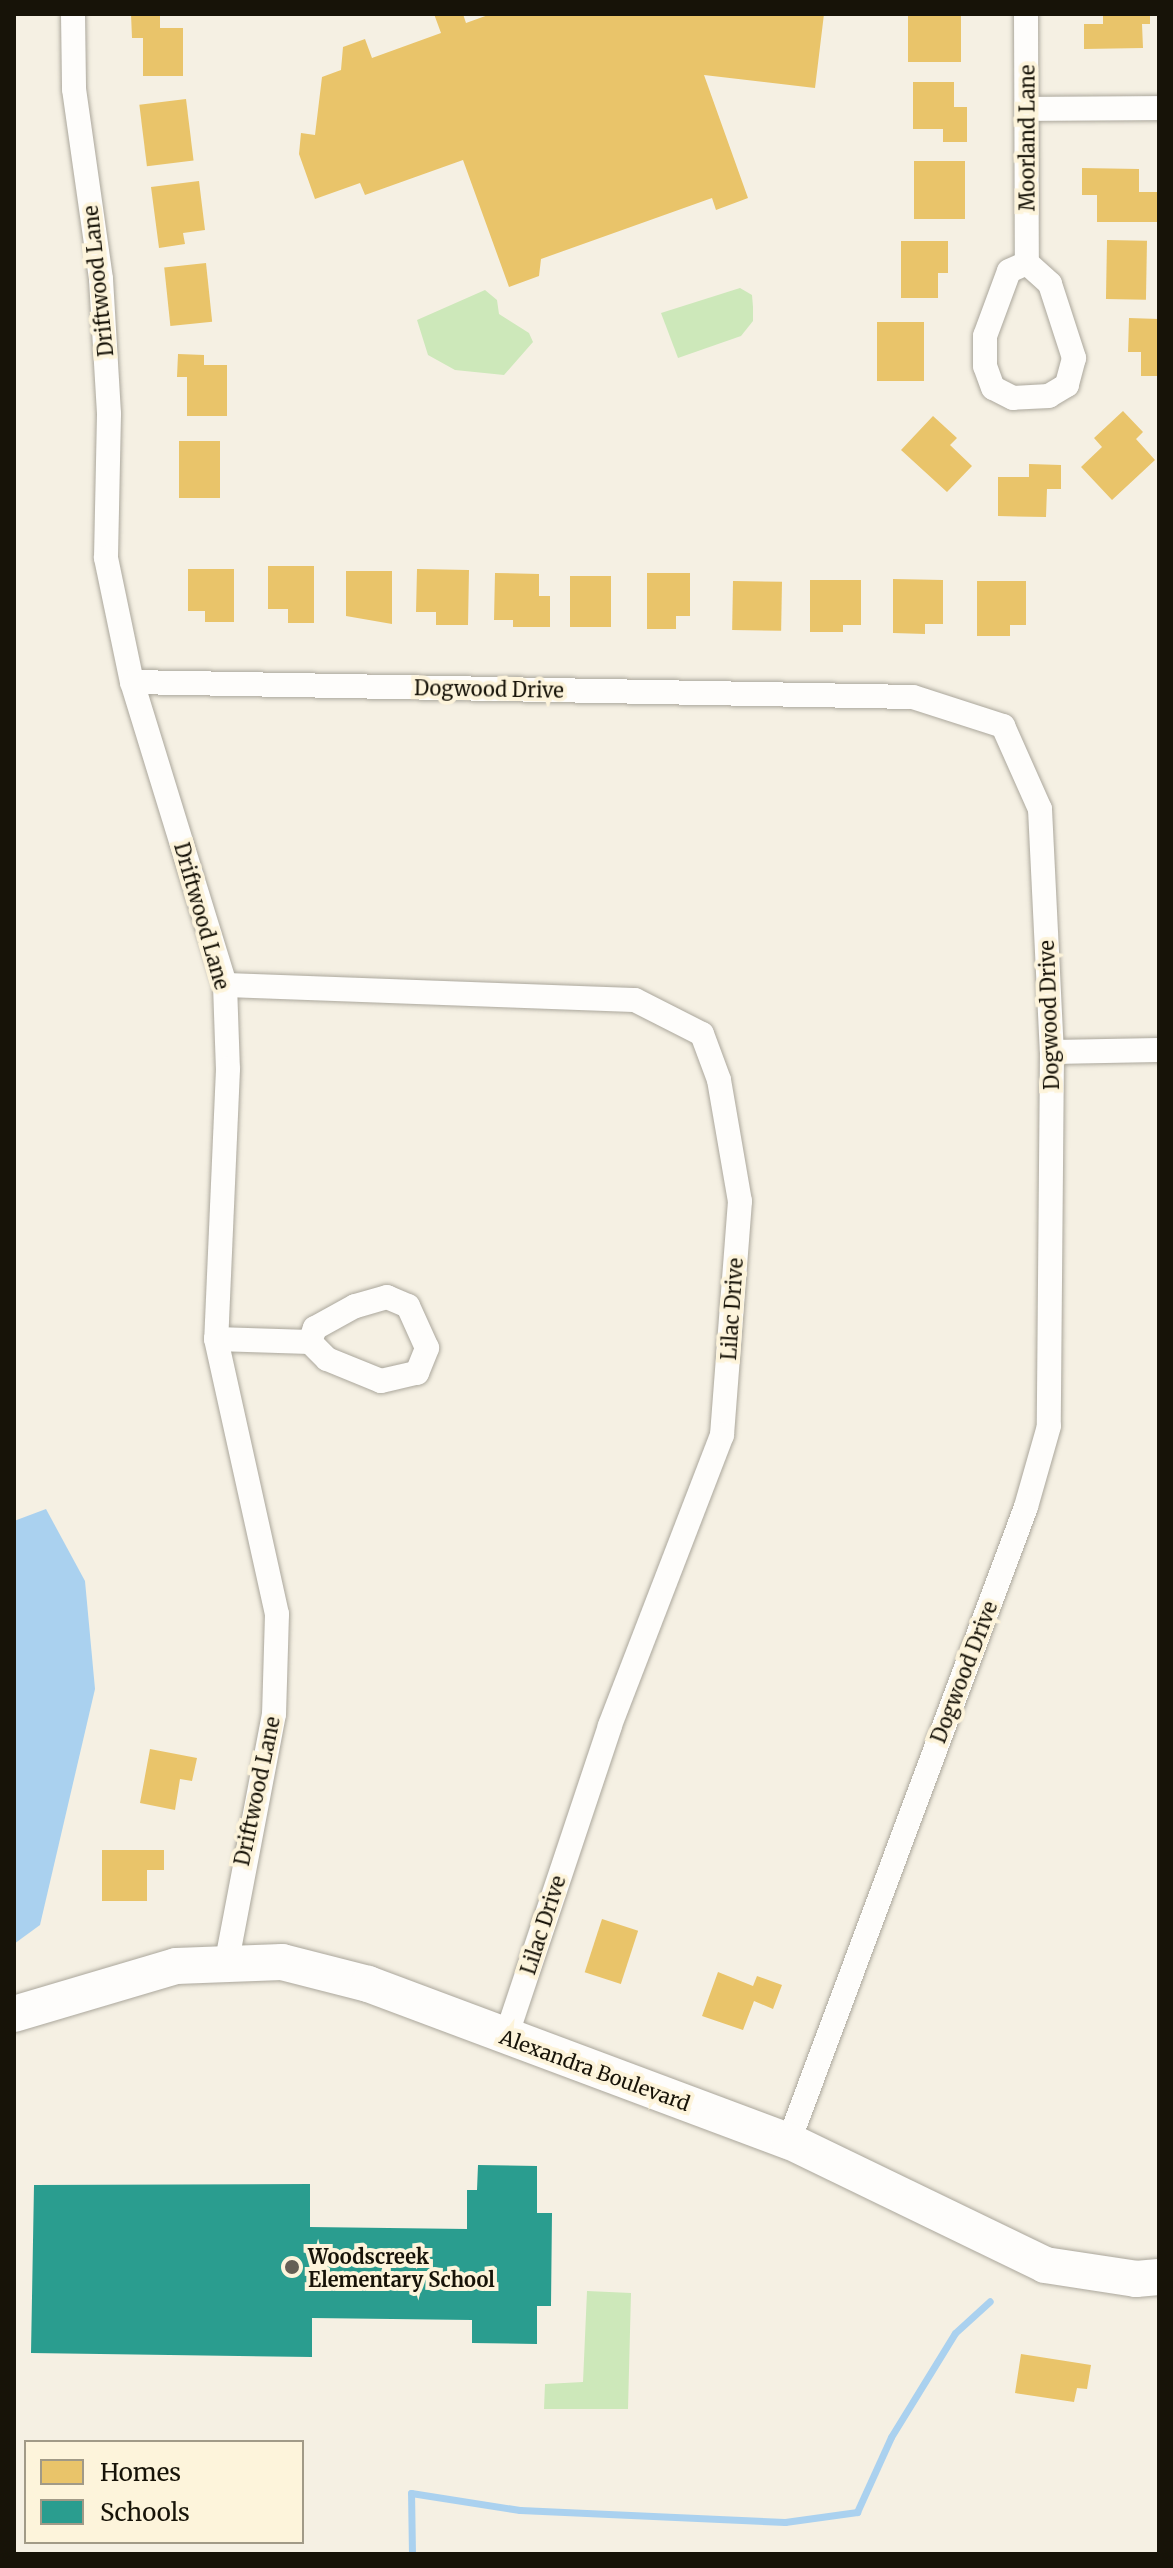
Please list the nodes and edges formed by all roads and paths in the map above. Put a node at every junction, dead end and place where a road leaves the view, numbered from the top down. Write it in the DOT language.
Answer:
graph roads {
  1 [pos="73,14"];
  2 [pos="1026,14"];
  3 [pos="1159,108"];
  4 [pos="1029,109"];
  5 [pos="1027,263"];
  6 [pos="132,682"];
  7 [pos="225,985"];
  8 [pos="1159,1050"];
  9 [pos="1052,1052"];
  10 [pos="216,1339"];
  11 [pos="310,1342"];
  12 [pos="227,1961"];
  13 [pos="14,2014"];
  14 [pos="506,2037"];
  15 [pos="789,2141"];
  16 [pos="1159,2277"];
  1 -- 6 [label="street, Driftwood Lane"];
  2 -- 4 [label="street, Moorland Lane"];
  3 -- 4 [label="street"];
  4 -- 5 [label="street, Moorland Lane"];
  5 -- 5 [label="street"];
  6 -- 7 [label="street, Driftwood Lane"];
  6 -- 9 [label="street, Dogwood Drive"];
  7 -- 10 [label="street, Driftwood Lane"];
  7 -- 14 [label="street, Lilac Drive"];
  8 -- 9 [label="street"];
  9 -- 15 [label="street, Dogwood Drive"];
  10 -- 11 [label="street"];
  10 -- 12 [label="street, Driftwood Lane"];
  11 -- 11 [label="street"];
  12 -- 13 [label="street, Alexandra Boulevard"];
  12 -- 14 [label="street, Alexandra Boulevard"];
  14 -- 15 [label="street, Alexandra Boulevard"];
  15 -- 16 [label="street, Alexandra Boulevard"];
}
